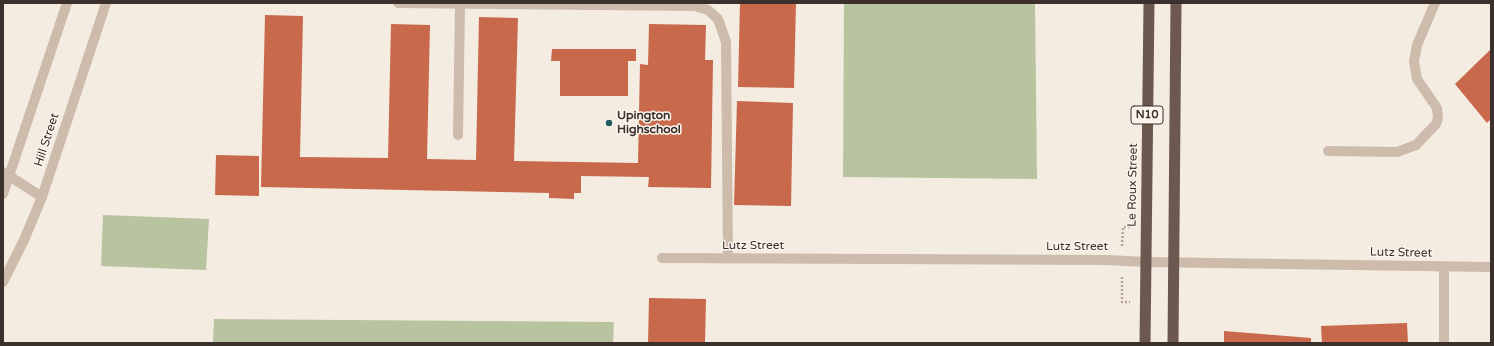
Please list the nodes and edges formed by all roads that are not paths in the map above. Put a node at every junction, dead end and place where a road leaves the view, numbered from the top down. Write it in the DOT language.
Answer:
graph roads {
  1 [pos="67,3"];
  2 [pos="106,3"];
  3 [pos="398,3"];
  4 [pos="1149,3"];
  5 [pos="1176,3"];
  6 [pos="1435,3"];
  7 [pos="460,5"];
  8 [pos="458,135"];
  9 [pos="1328,151"];
  10 [pos="6,174"];
  11 [pos="3,194"];
  12 [pos="42,197"];
  13 [pos="662,258"];
  14 [pos="728,258"];
  15 [pos="1145,262"];
  16 [pos="1173,262"];
  17 [pos="1444,267"];
  18 [pos="1491,267"];
  19 [pos="3,282"];
  20 [pos="1145,343"];
  21 [pos="1173,343"];
  22 [pos="1444,343"];
  1 -- 10 [label="street, Hill Street"];
  2 -- 12 [label="street, Hill Street"];
  3 -- 7 [label="street"];
  4 -- 15 [label="highway, Le Roux Street / N10"];
  5 -- 16 [label="highway, N10"];
  6 -- 9 [label="street"];
  7 -- 8 [label="street"];
  7 -- 14 [label="street"];
  10 -- 11 [label="street, Hill Street"];
  10 -- 12 [label="street"];
  12 -- 19 [label="street, Hill Street"];
  13 -- 14 [label="street, Lutz Street"];
  14 -- 15 [label="street, Lutz Street"];
  15 -- 16 [label="street, Lutz Street"];
  15 -- 20 [label="highway, Le Roux Street / N10"];
  16 -- 17 [label="street, Lutz Street"];
  16 -- 21 [label="highway, N10"];
  17 -- 18 [label="street, Lutz Street"];
  17 -- 22 [label="street"];
}
